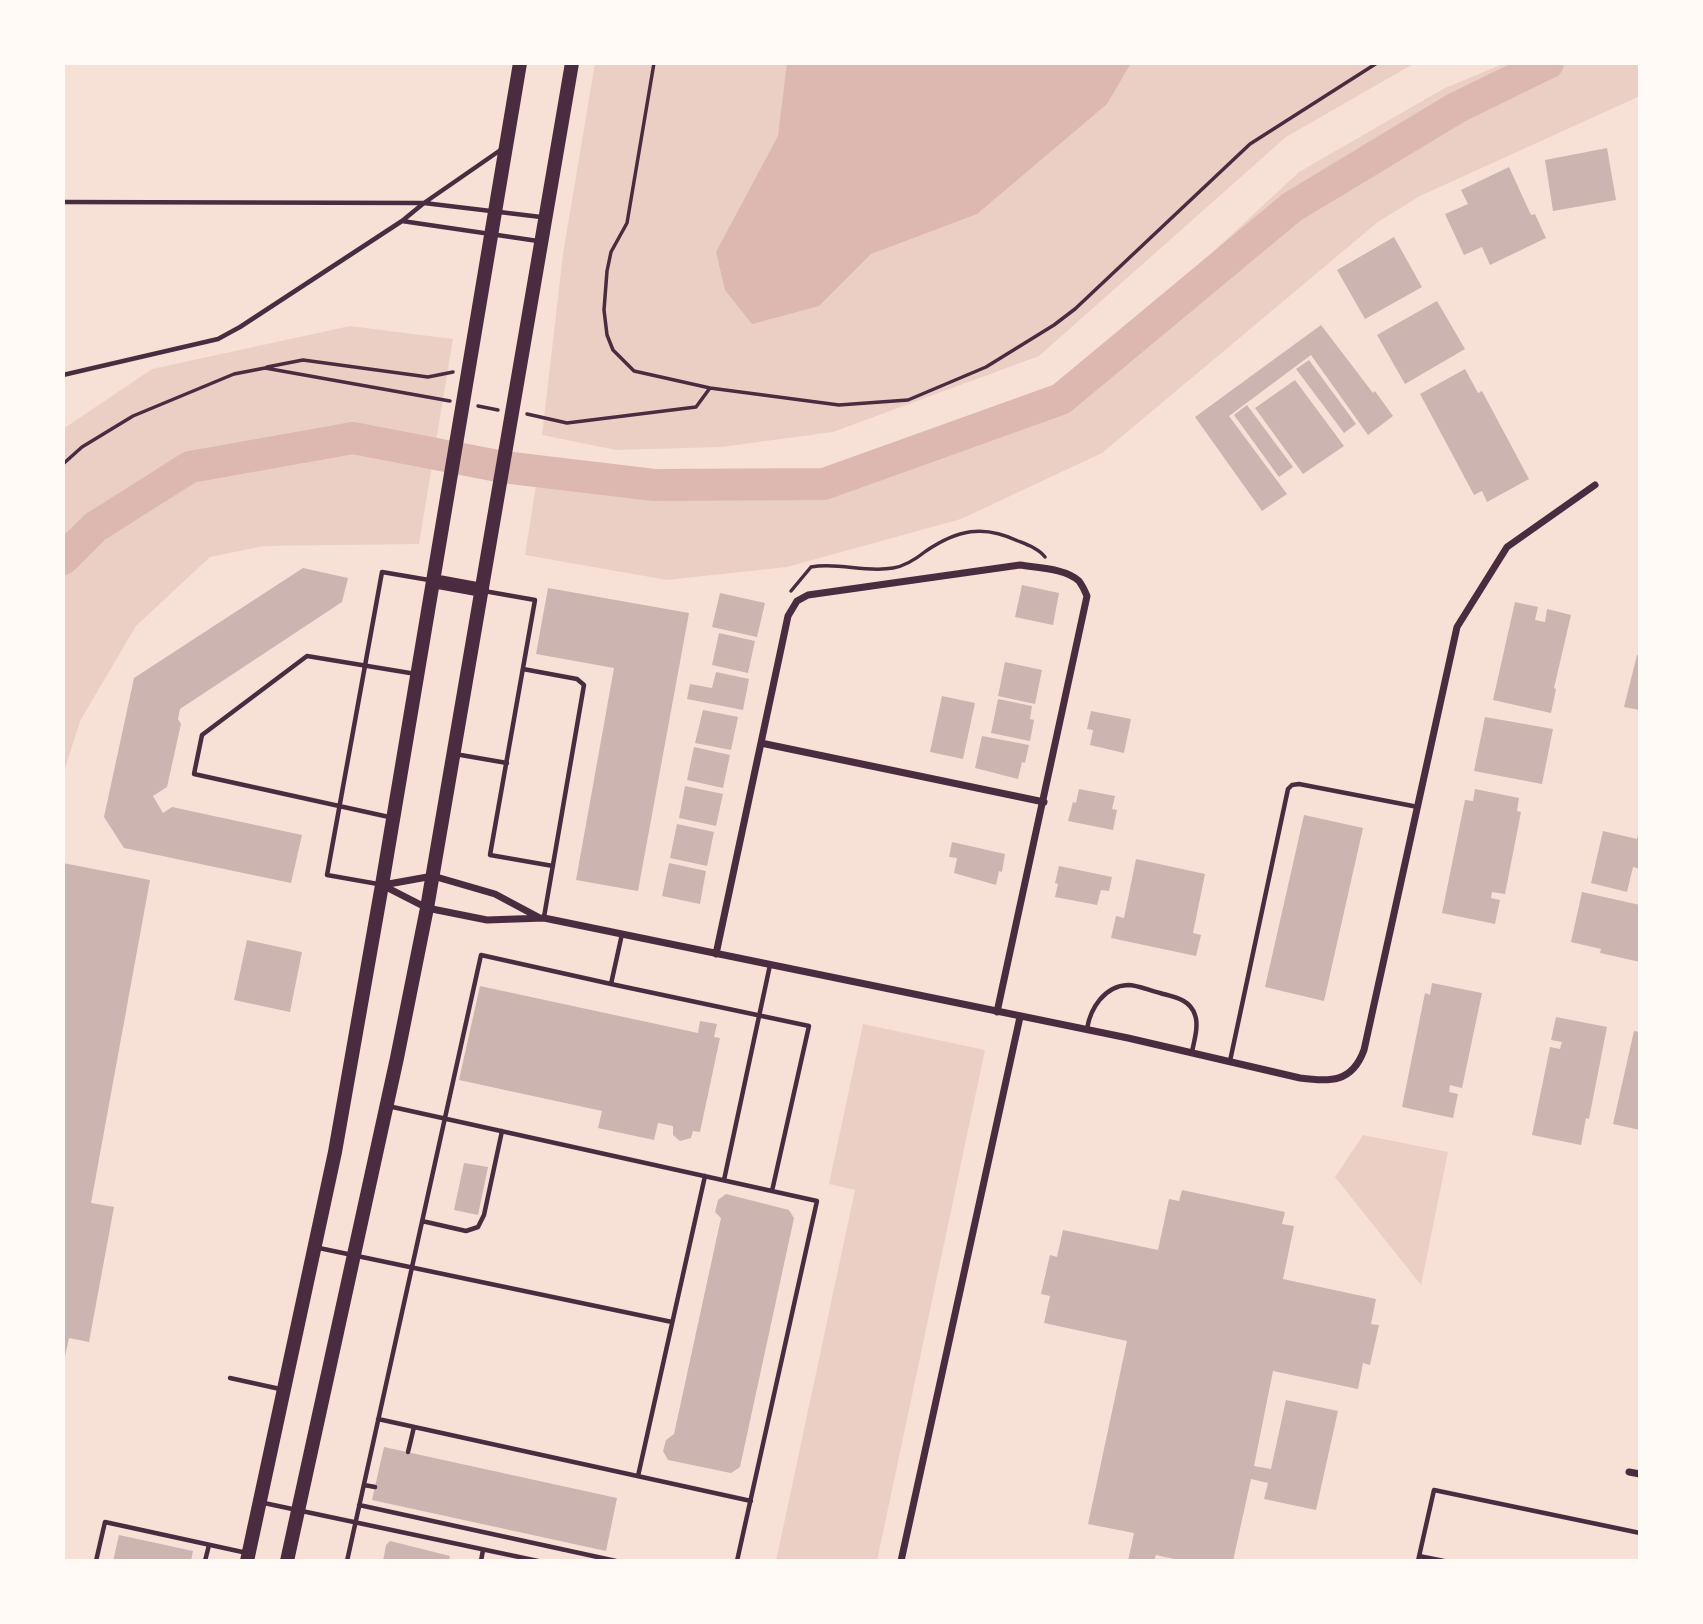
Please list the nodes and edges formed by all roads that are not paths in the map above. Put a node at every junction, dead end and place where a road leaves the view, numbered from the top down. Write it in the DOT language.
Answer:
graph roads {
  1 [pos="520,63"];
  2 [pos="572,63"];
  3 [pos="506,147"];
  4 [pos="63,202"];
  5 [pos="424,203"];
  6 [pos="495,211"];
  7 [pos="545,217"];
  8 [pos="402,221"];
  9 [pos="491,234"];
  10 [pos="541,242"];
  11 [pos="63,375"];
  12 [pos="1595,485"];
  13 [pos="433,581"];
  14 [pos="482,590"];
  15 [pos="365,666"];
  16 [pos="523,669"];
  17 [pos="417,674"];
  18 [pos="761,743"];
  19 [pos="454,754"];
  20 [pos="507,763"];
  21 [pos="1044,802"];
  22 [pos="340,806"];
  23 [pos="1419,807"];
  24 [pos="394,818"];
  25 [pos="553,866"];
  26 [pos="433,876"];
  27 [pos="382,885"];
  28 [pos="427,908"];
  29 [pos="541,918"];
  30 [pos="622,934"];
  31 [pos="716,954"];
  32 [pos="770,965"];
  33 [pos="611,984"];
  34 [pos="997,1012"];
  35 [pos="759,1015"];
  36 [pos="1020,1017"];
  37 [pos="1087,1030"];
  38 [pos="1192,1053"];
  39 [pos="1230,1062"];
  40 [pos="387,1105"];
  41 [pos="445,1118"];
  42 [pos="502,1131"];
  43 [pos="705,1176"];
  44 [pos="724,1180"];
  45 [pos="772,1191"];
  46 [pos="422,1221"];
  47 [pos="314,1247"];
  48 [pos="354,1255"];
  49 [pos="412,1267"];
  50 [pos="672,1322"];
  51 [pos="230,1378"];
  52 [pos="284,1390"];
  53 [pos="378,1419"];
  54 [pos="414,1427"];
  55 [pos="408,1452"];
  56 [pos="1629,1472"];
  57 [pos="1640,1474"];
  58 [pos="638,1476"];
  59 [pos="363,1485"];
  60 [pos="374,1488"];
  61 [pos="751,1501"];
  62 [pos="259,1502"];
  63 [pos="359,1505"];
  64 [pos="299,1510"];
  65 [pos="355,1522"];
  66 [pos="1640,1533"];
  67 [pos="209,1545"];
  68 [pos="483,1550"];
  69 [pos="248,1557"];
  70 [pos="1418,1558"];
  71 [pos="96,1561"];
  72 [pos="205,1561"];
  73 [pos="287,1561"];
  74 [pos="347,1561"];
  75 [pos="481,1561"];
  76 [pos="538,1561"];
  77 [pos="616,1561"];
  78 [pos="737,1561"];
  79 [pos="901,1561"];
  80 [pos="1444,1561"];
  1 -- 3 [label="main road"];
  2 -- 7 [label="main road"];
  3 -- 5 [label="lane"];
  3 -- 6 [label="main road"];
  4 -- 5 [label="lane"];
  5 -- 6 [label="lane"];
  5 -- 8 [label="lane"];
  6 -- 7 [label="lane"];
  6 -- 9 [label="main road"];
  7 -- 10 [label="main road"];
  8 -- 9 [label="lane"];
  8 -- 11 [label="lane"];
  9 -- 10 [label="lane"];
  9 -- 13 [label="main road"];
  10 -- 14 [label="main road"];
  12 -- 23 [label="street"];
  13 -- 14 [label="main road"];
  13 -- 15 [label="lane"];
  13 -- 17 [label="main road"];
  14 -- 16 [label="lane"];
  14 -- 19 [label="main road"];
  15 -- 17 [label="lane"];
  15 -- 22 [label="lane"];
  15 -- 22 [label="lane"];
  16 -- 20 [label="lane"];
  16 -- 25 [label="lane"];
  17 -- 24 [label="main road"];
  18 -- 21 [label="street"];
  18 -- 21 [label="street"];
  18 -- 31 [label="street"];
  19 -- 20 [label="lane"];
  19 -- 26 [label="main road"];
  20 -- 25 [label="lane"];
  21 -- 34 [label="street"];
  22 -- 24 [label="lane"];
  22 -- 27 [label="lane"];
  23 -- 39 [label="street"];
  23 -- 39 [label="lane"];
  24 -- 27 [label="main road"];
  25 -- 29 [label="lane"];
  26 -- 27 [label="street"];
  26 -- 28 [label="main road"];
  26 -- 29 [label="street"];
  27 -- 28 [label="street"];
  27 -- 47 [label="main road"];
  28 -- 29 [label="street"];
  28 -- 40 [label="main road"];
  29 -- 30 [label="street"];
  30 -- 31 [label="street"];
  30 -- 33 [label="lane"];
  31 -- 32 [label="street"];
  32 -- 34 [label="street"];
  32 -- 35 [label="lane"];
  33 -- 35 [label="lane"];
  33 -- 41 [label="lane"];
  34 -- 36 [label="street"];
  35 -- 44 [label="lane"];
  35 -- 45 [label="lane"];
  36 -- 37 [label="street"];
  36 -- 79 [label="street"];
  37 -- 38 [label="street"];
  37 -- 38 [label="lane"];
  38 -- 39 [label="street"];
  40 -- 41 [label="lane"];
  40 -- 48 [label="main road"];
  41 -- 42 [label="lane"];
  41 -- 46 [label="lane"];
  42 -- 43 [label="lane"];
  42 -- 46 [label="lane"];
  43 -- 44 [label="lane"];
  43 -- 50 [label="lane"];
  44 -- 45 [label="lane"];
  45 -- 61 [label="lane"];
  46 -- 49 [label="lane"];
  47 -- 48 [label="lane"];
  47 -- 52 [label="main road"];
  48 -- 49 [label="lane"];
  48 -- 64 [label="main road"];
  49 -- 50 [label="lane"];
  49 -- 53 [label="lane"];
  50 -- 58 [label="lane"];
  51 -- 52 [label="lane"];
  52 -- 62 [label="main road"];
  53 -- 54 [label="lane"];
  53 -- 59 [label="lane"];
  54 -- 55 [label="lane"];
  54 -- 58 [label="lane"];
  56 -- 57 [label="street"];
  58 -- 61 [label="lane"];
  59 -- 60 [label="lane"];
  59 -- 63 [label="lane"];
  61 -- 78 [label="lane"];
  62 -- 64 [label="lane"];
  62 -- 69 [label="main road"];
  63 -- 65 [label="lane"];
  63 -- 77 [label="lane"];
  64 -- 65 [label="lane"];
  64 -- 73 [label="main road"];
  65 -- 68 [label="lane"];
  65 -- 74 [label="lane"];
  66 -- 70 [label="lane"];
  67 -- 69 [label="lane"];
  67 -- 71 [label="lane"];
  67 -- 72 [label="lane"];
  68 -- 75 [label="lane"];
  68 -- 76 [label="lane"];
  70 -- 80 [label="lane"];
}
